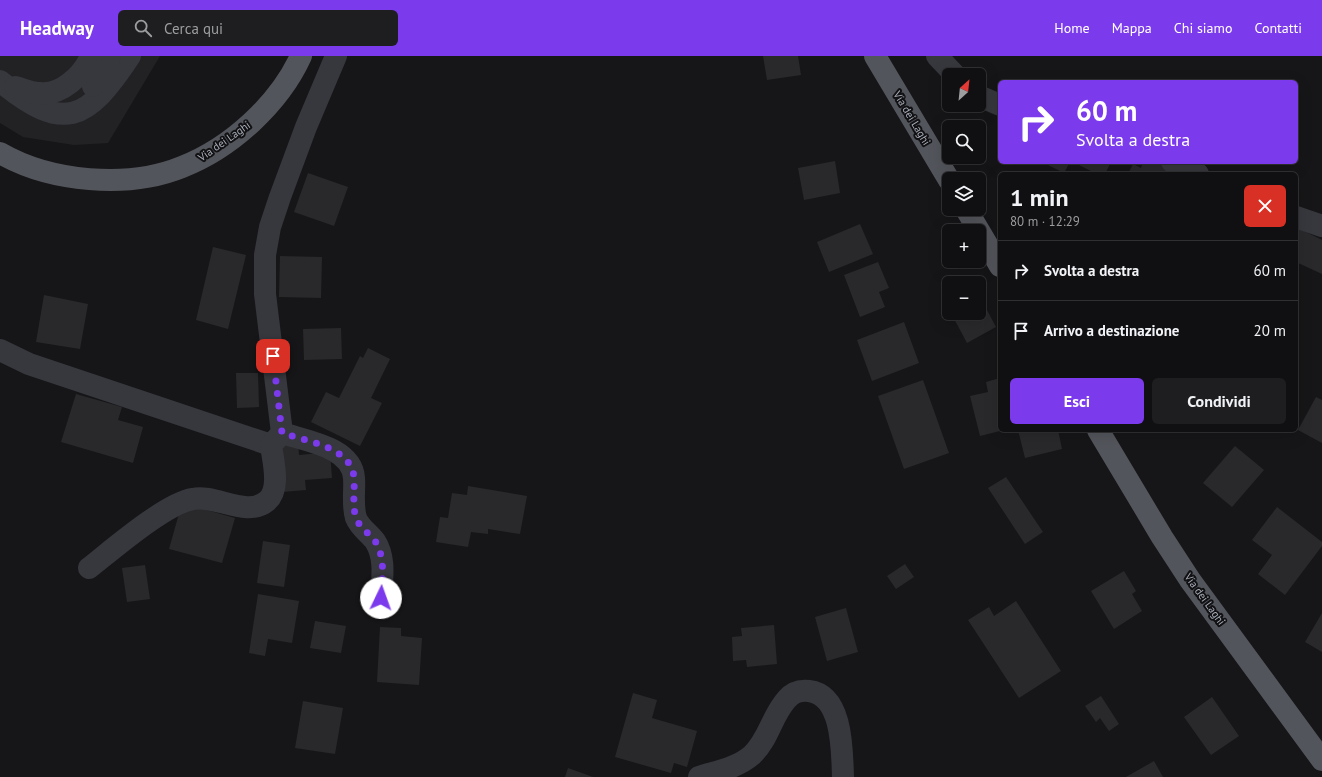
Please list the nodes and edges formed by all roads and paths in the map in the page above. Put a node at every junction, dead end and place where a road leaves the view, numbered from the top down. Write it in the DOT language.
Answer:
graph roads {
  1 [pos="91,56"];
  2 [pos="110,56"];
  3 [pos="130,56"];
  4 [pos="301,56"];
  5 [pos="336,56"];
  6 [pos="875,56"];
  7 [pos="937,56"];
  8 [pos="948,68"];
  9 [pos="0,80"];
  10 [pos="986,99"];
  11 [pos="998,104"];
  12 [pos="44,111"];
  13 [pos="0,153"];
  14 [pos="1176,164"];
  15 [pos="944,172"];
  16 [pos="1194,172"];
  17 [pos="970,216"];
  18 [pos="1298,218"];
  19 [pos="1322,226"];
  20 [pos="998,263"];
  21 [pos="0,350"];
  22 [pos="1099,432"];
  23 [pos="277,439"];
  24 [pos="89,568"];
  25 [pos="381,598"];
  26 [pos="1322,760"];
  27 [pos="699,777"];
  28 [pos="843,777"];
  1 -- 9 [label="street"];
  2 -- 12 [label="street"];
  3 -- 12 [label="street"];
  4 -- 13 [label="main road, Via dei Laghi"];
  5 -- 23 [label="street"];
  6 -- 15 [label="main road, Via dei Laghi"];
  7 -- 8 [label="street"];
  9 -- 12 [label="street"];
  10 -- 11 [label="street"];
  14 -- 16 [label="street"];
  17 -- 20 [label="main road"];
  18 -- 19 [label="street"];
  21 -- 23 [label="street"];
  22 -- 26 [label="main road, Via dei Laghi"];
  23 -- 24 [label="street"];
  23 -- 25 [label="street"];
  27 -- 28 [label="street"];
}
